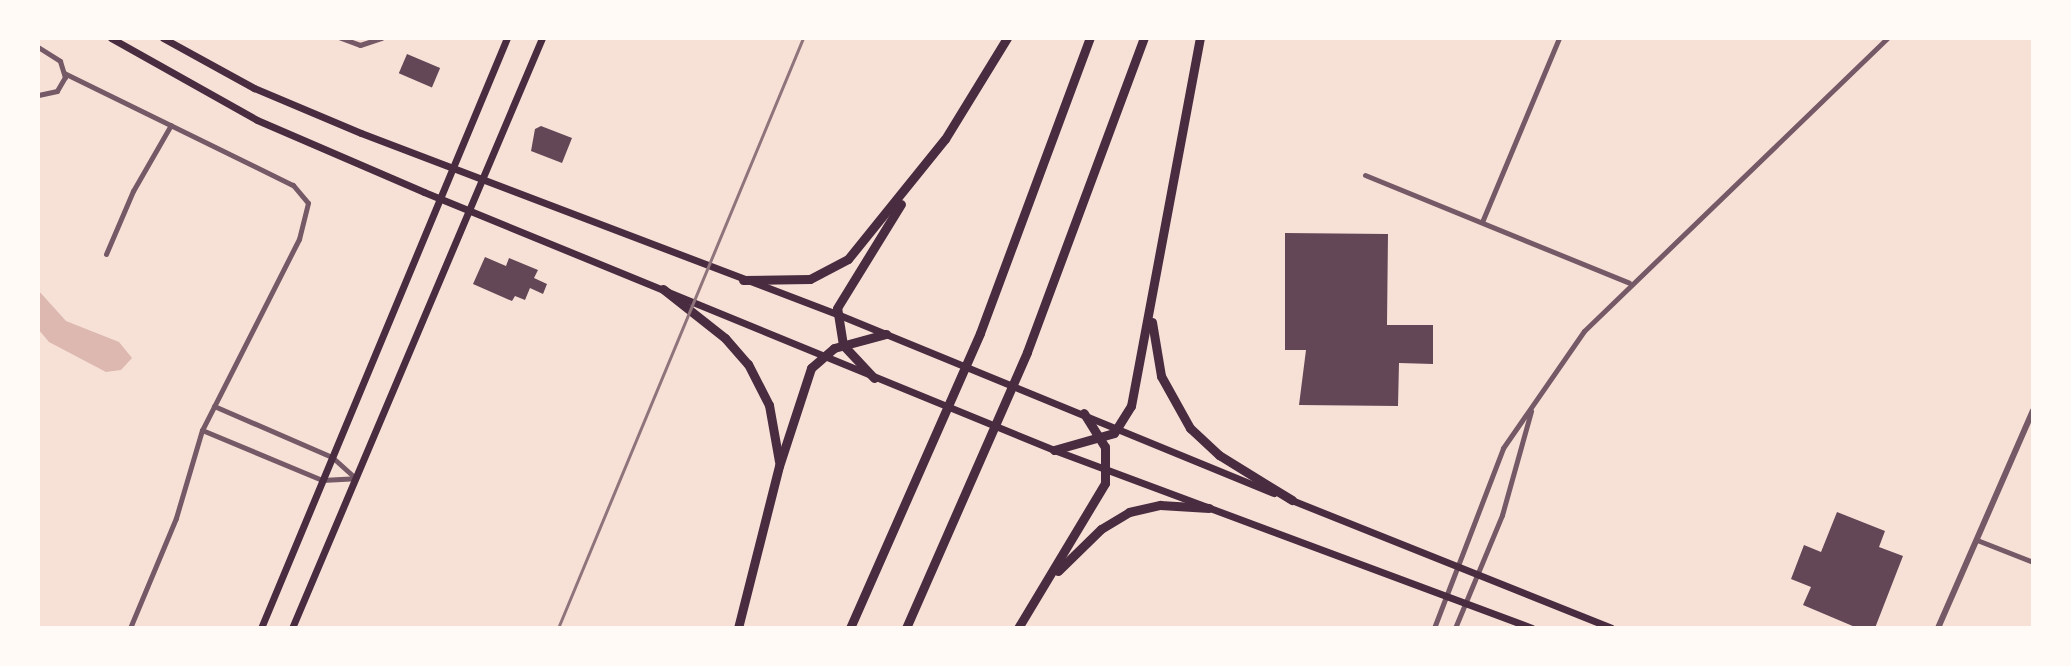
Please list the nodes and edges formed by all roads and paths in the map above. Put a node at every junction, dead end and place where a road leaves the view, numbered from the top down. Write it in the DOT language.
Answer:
graph roads {
  1 [pos="111,38"];
  2 [pos="163,38"];
  3 [pos="341,38"];
  4 [pos="381,38"];
  5 [pos="507,38"];
  6 [pos="542,38"];
  7 [pos="1007,38"];
  8 [pos="1090,38"];
  9 [pos="1144,38"];
  10 [pos="1200,38"];
  11 [pos="1559,38"];
  12 [pos="1887,38"];
  13 [pos="38,47"];
  14 [pos="64,73"];
  15 [pos="38,95"];
  16 [pos="171,125"];
  17 [pos="452,170"];
  18 [pos="1365,175"];
  19 [pos="482,181"];
  20 [pos="913,183"];
  21 [pos="439,199"];
  22 [pos="470,211"];
  23 [pos="1482,222"];
  24 [pos="106,254"];
  25 [pos="743,280"];
  26 [pos="1629,283"];
  27 [pos="663,289"];
  28 [pos="1151,306"];
  29 [pos="837,314"];
  30 [pos="886,334"];
  31 [pos="843,345"];
  32 [pos="821,356"];
  33 [pos="874,378"];
  34 [pos="214,406"];
  35 [pos="1532,410"];
  36 [pos="2033,411"];
  37 [pos="1084,413"];
  38 [pos="1119,428"];
  39 [pos="202,430"];
  40 [pos="1101,439"];
  41 [pos="1054,450"];
  42 [pos="332,457"];
  43 [pos="779,466"];
  44 [pos="1108,471"];
  45 [pos="356,478"];
  46 [pos="322,480"];
  47 [pos="1292,500"];
  48 [pos="1209,508"];
  49 [pos="1977,540"];
  50 [pos="2033,562"];
  51 [pos="1457,570"];
  52 [pos="1476,576"];
  53 [pos="1044,586"];
  54 [pos="1446,596"];
  55 [pos="1465,603"];
  56 [pos="130,628"];
  57 [pos="261,628"];
  58 [pos="292,628"];
  59 [pos="738,628"];
  60 [pos="850,628"];
  61 [pos="906,628"];
  62 [pos="1018,628"];
  63 [pos="1434,628"];
  64 [pos="1455,628"];
  65 [pos="1532,628"];
  66 [pos="1611,628"];
  67 [pos="1938,628"];
  1 -- 21 [label="main road"];
  2 -- 17 [label="main road"];
  3 -- 4 [label="street"];
  5 -- 17 [label="main road"];
  6 -- 19 [label="main road"];
  7 -- 20 [label="highway"];
  8 -- 60 [label="highway"];
  9 -- 61 [label="highway"];
  10 -- 28 [label="highway"];
  11 -- 23 [label="street"];
  12 -- 26 [label="street"];
  13 -- 14 [label="street"];
  14 -- 15 [label="street"];
  14 -- 16 [label="street"];
  16 -- 24 [label="street"];
  16 -- 34 [label="street"];
  17 -- 19 [label="main road"];
  17 -- 21 [label="main road"];
  18 -- 23 [label="street"];
  19 -- 22 [label="main road"];
  19 -- 25 [label="main road"];
  20 -- 25 [label="highway"];
  20 -- 29 [label="highway"];
  21 -- 22 [label="main road"];
  21 -- 42 [label="main road"];
  22 -- 27 [label="main road"];
  22 -- 45 [label="main road"];
  23 -- 26 [label="street"];
  25 -- 29 [label="main road"];
  26 -- 35 [label="street"];
  27 -- 32 [label="main road"];
  27 -- 43 [label="highway"];
  28 -- 38 [label="highway"];
  28 -- 47 [label="highway"];
  29 -- 30 [label="main road"];
  29 -- 31 [label="highway"];
  30 -- 31 [label="highway"];
  30 -- 37 [label="main road"];
  31 -- 32 [label="highway"];
  31 -- 33 [label="highway"];
  32 -- 33 [label="main road"];
  32 -- 43 [label="highway"];
  33 -- 41 [label="main road"];
  34 -- 39 [label="street"];
  34 -- 42 [label="street"];
  35 -- 51 [label="street"];
  35 -- 52 [label="street"];
  36 -- 49 [label="street"];
  37 -- 38 [label="main road"];
  37 -- 40 [label="highway"];
  38 -- 40 [label="highway"];
  38 -- 47 [label="main road"];
  39 -- 46 [label="street"];
  39 -- 56 [label="street"];
  40 -- 41 [label="highway"];
  40 -- 44 [label="highway"];
  41 -- 44 [label="main road"];
  42 -- 45 [label="street"];
  42 -- 46 [label="main road"];
  43 -- 59 [label="highway"];
  44 -- 48 [label="main road"];
  44 -- 53 [label="highway"];
  45 -- 46 [label="street"];
  45 -- 58 [label="main road"];
  46 -- 57 [label="main road"];
  47 -- 51 [label="main road"];
  48 -- 53 [label="highway"];
  48 -- 54 [label="main road"];
  49 -- 50 [label="street"];
  49 -- 67 [label="street"];
  51 -- 52 [label="main road"];
  51 -- 54 [label="street"];
  52 -- 55 [label="street"];
  52 -- 66 [label="main road"];
  53 -- 62 [label="highway"];
  54 -- 55 [label="main road"];
  54 -- 63 [label="street"];
  55 -- 64 [label="street"];
  55 -- 65 [label="main road"];
}
